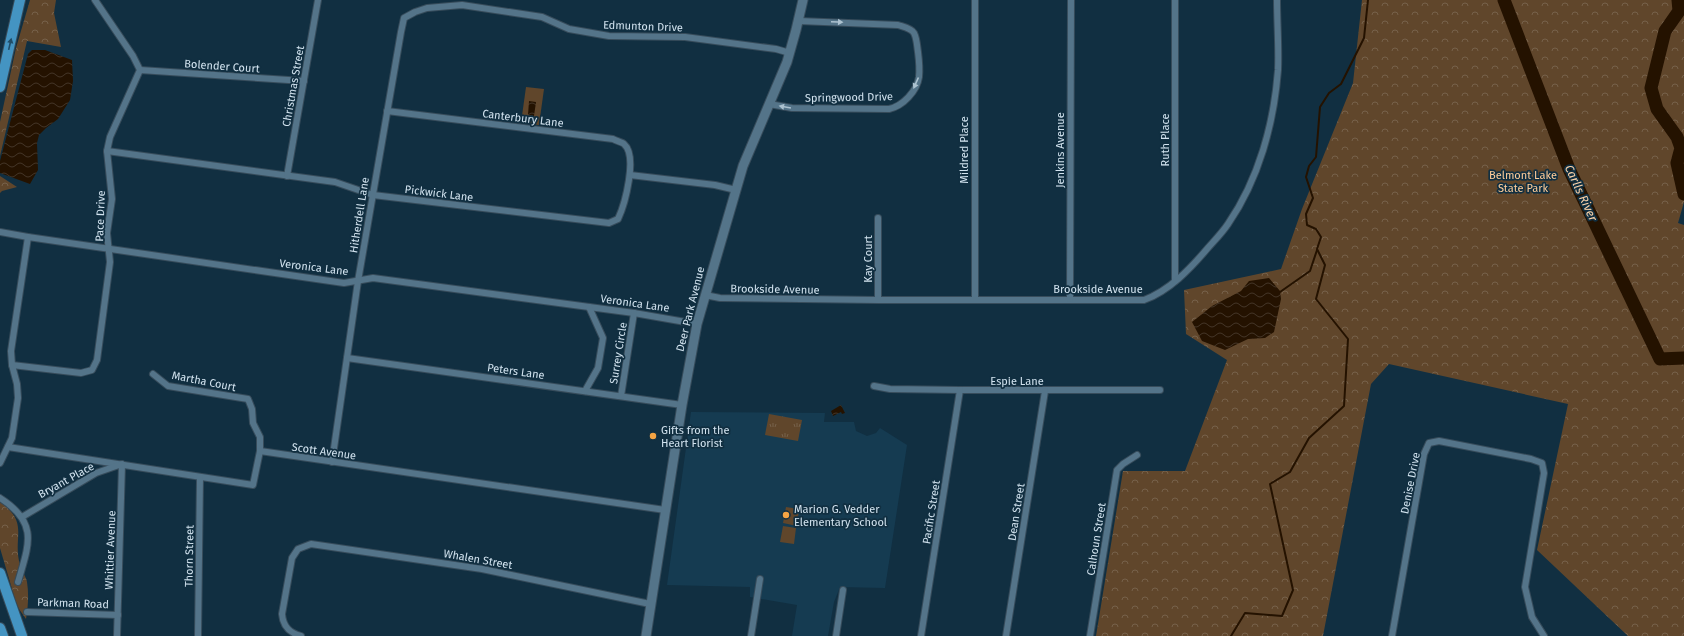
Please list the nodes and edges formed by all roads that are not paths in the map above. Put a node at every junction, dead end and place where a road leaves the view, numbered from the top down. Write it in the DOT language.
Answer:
graph roads {
  1 [pos="95,0"];
  2 [pos="318,0"];
  3 [pos="802,0"];
  4 [pos="975,0"];
  5 [pos="1070,0"];
  6 [pos="1175,0"];
  7 [pos="1277,0"];
  8 [pos="20,3"];
  9 [pos="404,18"];
  10 [pos="798,21"];
  11 [pos="790,53"];
  12 [pos="140,70"];
  13 [pos="304,81"];
  14 [pos="0,87"];
  15 [pos="769,104"];
  16 [pos="387,111"];
  17 [pos="107,151"];
  18 [pos="630,175"];
  19 [pos="287,176"];
  20 [pos="736,190"];
  21 [pos="373,195"];
  22 [pos="878,218"];
  23 [pos="0,232"];
  24 [pos="28,237"];
  25 [pos="108,249"];
  26 [pos="358,281"];
  27 [pos="1175,281"];
  28 [pos="705,295"];
  29 [pos="975,299"];
  30 [pos="1070,299"];
  31 [pos="878,300"];
  32 [pos="589,307"];
  33 [pos="634,313"];
  34 [pos="697,324"];
  35 [pos="347,358"];
  36 [pos="12,365"];
  37 [pos="153,374"];
  38 [pos="874,386"];
  39 [pos="960,390"];
  40 [pos="1160,390"];
  41 [pos="585,391"];
  42 [pos="1045,391"];
  43 [pos="621,396"];
  44 [pos="682,405"];
  45 [pos="8,447"];
  46 [pos="260,451"];
  47 [pos="1137,455"];
  48 [pos="332,462"];
  49 [pos="0,463"];
  50 [pos="122,464"];
  51 [pos="200,477"];
  52 [pos="0,498"];
  53 [pos="665,510"];
  54 [pos="22,516"];
  55 [pos="0,573"];
  56 [pos="760,579"];
  57 [pos="18,582"];
  58 [pos="843,590"];
  59 [pos="650,604"];
  60 [pos="27,612"];
  61 [pos="118,615"];
  62 [pos="0,628"];
  63 [pos="3,636"];
  64 [pos="22,636"];
  65 [pos="117,636"];
  66 [pos="198,636"];
  67 [pos="301,636"];
  68 [pos="646,636"];
  69 [pos="751,636"];
  70 [pos="836,636"];
  71 [pos="921,636"];
  72 [pos="1006,636"];
  73 [pos="1090,636"];
  74 [pos="1394,636"];
  75 [pos="1544,636"];
  1 -- 12 [label="street"];
  2 -- 13 [label="street, Christmas Street"];
  3 -- 10 [label="main road, Deer Park Avenue"];
  4 -- 29 [label="street, Mildred Place"];
  5 -- 30 [label="street, Jenkins Avenue"];
  6 -- 27 [label="street, Ruth Place"];
  7 -- 27 [label="street, Brookside Avenue"];
  14 -- 8 [label="main road, one-way"];
  9 -- 11 [label="street, Edmunton Drive"];
  9 -- 16 [label="street, Hitherdell Lane"];
  10 -- 11 [label="main road, Deer Park Avenue"];
  10 -- 15 [label="street, Springwood Drive, one-way"];
  11 -- 15 [label="main road, Deer Park Avenue"];
  12 -- 13 [label="street, Bolender Court"];
  12 -- 17 [label="street, Pace Drive"];
  13 -- 19 [label="street, Christmas Street"];
  15 -- 20 [label="main road, Deer Park Avenue"];
  16 -- 18 [label="street, Canterbury Lane"];
  16 -- 21 [label="street, Hitherdell Lane"];
  17 -- 19 [label="street, Pickwick Lane"];
  17 -- 25 [label="street, Pace Drive"];
  18 -- 20 [label="street"];
  18 -- 21 [label="street, Pickwick Lane"];
  19 -- 21 [label="street, Pickwick Lane"];
  20 -- 28 [label="main road, Deer Park Avenue"];
  21 -- 26 [label="street, Hitherdell Lane"];
  22 -- 31 [label="street, Kay Court"];
  23 -- 24 [label="street, Veronica Lane"];
  24 -- 25 [label="street, Veronica Lane"];
  24 -- 36 [label="street"];
  25 -- 26 [label="street, Veronica Lane"];
  25 -- 36 [label="street, Pace Drive"];
  26 -- 32 [label="street, Veronica Lane"];
  26 -- 35 [label="street, Hitherdell Lane"];
  27 -- 30 [label="street, Brookside Avenue"];
  28 -- 31 [label="street, Brookside Avenue"];
  28 -- 34 [label="main road, Deer Park Avenue"];
  29 -- 30 [label="street, Brookside Avenue"];
  29 -- 31 [label="street, Brookside Avenue"];
  32 -- 33 [label="street, Veronica Lane"];
  32 -- 41 [label="street, Surrey Circle"];
  33 -- 34 [label="street, Veronica Lane"];
  33 -- 43 [label="street, Surrey Circle"];
  34 -- 44 [label="main road, Deer Park Avenue"];
  35 -- 41 [label="street, Peters Lane"];
  35 -- 48 [label="street, Hitherdell Lane"];
  36 -- 45 [label="street"];
  37 -- 46 [label="street, Martha Court"];
  38 -- 39 [label="street, Espie Lane"];
  39 -- 42 [label="street, Espie Lane"];
  39 -- 71 [label="street, Pacific Street"];
  40 -- 42 [label="street, Espie Lane"];
  41 -- 43 [label="street, Peters Lane"];
  42 -- 72 [label="street, Dean Street"];
  43 -- 44 [label="street, Peters Lane"];
  44 -- 53 [label="main road, Deer Park Avenue"];
  45 -- 49 [label="street"];
  45 -- 50 [label="street"];
  46 -- 48 [label="street, Scott Avenue"];
  46 -- 51 [label="street"];
  47 -- 73 [label="street, Calhoun Street"];
  48 -- 53 [label="street, Scott Avenue"];
  50 -- 51 [label="street"];
  50 -- 54 [label="street, Bryant Place"];
  50 -- 61 [label="street, Whittier Avenue"];
  51 -- 66 [label="street, Thorn Street"];
  52 -- 54 [label="street"];
  53 -- 59 [label="main road, Deer Park Avenue"];
  54 -- 57 [label="street"];
  55 -- 64 [label="main road"];
  56 -- 69 [label="street"];
  58 -- 70 [label="street"];
  59 -- 67 [label="street, Whalen Street"];
  59 -- 68 [label="main road, Deer Park Avenue"];
  60 -- 61 [label="street, Parkman Road"];
  61 -- 65 [label="street, Whittier Avenue"];
  62 -- 63 [label="main road"];
  74 -- 75 [label="street, Denise Drive"];
}
